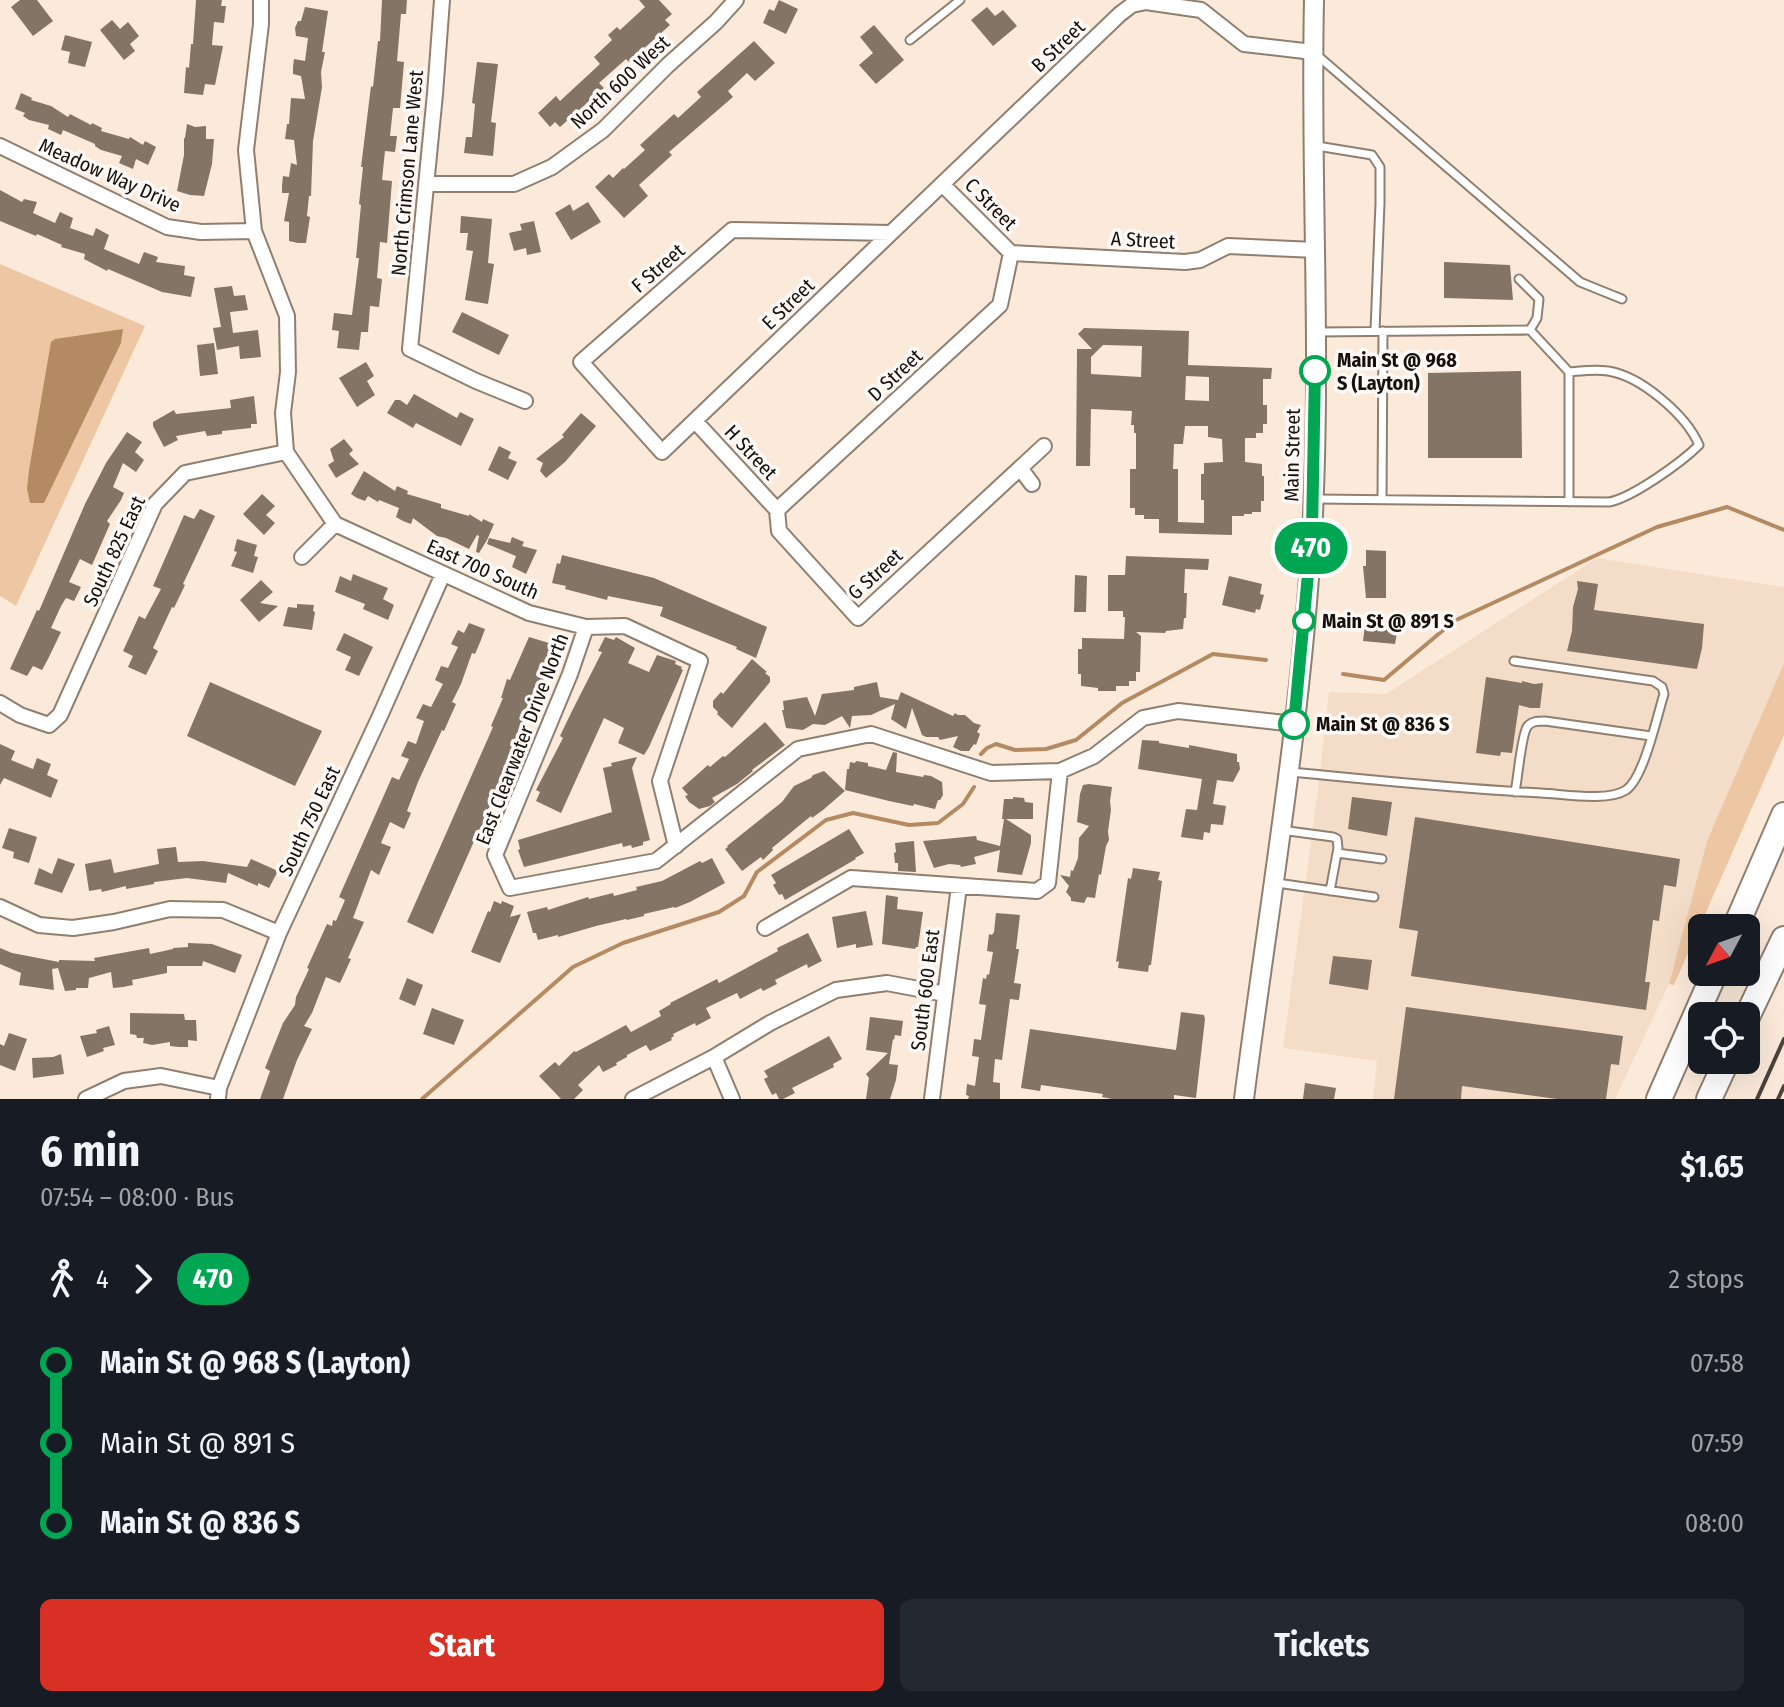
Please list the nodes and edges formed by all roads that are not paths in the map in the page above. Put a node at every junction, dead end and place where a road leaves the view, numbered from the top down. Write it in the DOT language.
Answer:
graph roads {
  1 [pos="261,0"];
  2 [pos="442,0"];
  3 [pos="736,0"];
  4 [pos="960,0"];
  5 [pos="1314,0"];
  6 [pos="910,40"];
  7 [pos="1313,52"];
  8 [pos="1315,145"];
  9 [pos="0,146"];
  10 [pos="427,184"];
  11 [pos="942,184"];
  12 [pos="254,231"];
  13 [pos="891,233"];
  14 [pos="1316,250"];
  15 [pos="1011,253"];
  16 [pos="1519,279"];
  17 [pos="1622,299"];
  18 [pos="1530,330"];
  19 [pos="1379,331"];
  20 [pos="1316,332"];
  21 [pos="1569,372"];
  22 [pos="525,401"];
  23 [pos="695,421"];
  24 [pos="1044,446"];
  25 [pos="286,452"];
  26 [pos="662,452"];
  27 [pos="1020,468"];
  28 [pos="1032,484"];
  29 [pos="1314,499"];
  30 [pos="1382,499"];
  31 [pos="1569,502"];
  32 [pos="777,510"];
  33 [pos="335,524"];
  34 [pos="302,557"];
  35 [pos="443,574"];
  36 [pos="586,627"];
  37 [pos="1514,661"];
  38 [pos="0,703"];
  39 [pos="1294,724"];
  40 [pos="1651,736"];
  41 [pos="1060,771"];
  42 [pos="1289,772"];
  43 [pos="1515,792"];
  44 [pos="1784,815"];
  45 [pos="1281,830"];
  46 [pos="676,846"];
  47 [pos="1337,853"];
  48 [pos="1382,859"];
  49 [pos="1273,882"];
  50 [pos="959,886"];
  51 [pos="1330,891"];
  52 [pos="1374,897"];
  53 [pos="0,907"];
  54 [pos="1741,914"];
  55 [pos="765,928"];
  56 [pos="279,933"];
  57 [pos="1784,939"];
  58 [pos="1709,986"];
  59 [pos="945,994"];
  60 [pos="1754,1002"];
  61 [pos="714,1057"];
  62 [pos="1721,1074"];
  63 [pos="219,1094"];
  64 [pos="86,1099"];
  65 [pos="633,1099"];
  66 [pos="732,1099"];
  67 [pos="932,1099"];
  68 [pos="1244,1099"];
  69 [pos="1659,1099"];
  70 [pos="1709,1099"];
  1 -- 12 [label="street"];
  2 -- 10 [label="street, North Crimson Lane West"];
  3 -- 10 [label="street, North 600 West"];
  4 -- 6 [label="lane"];
  5 -- 7 [label="main road, Main Street"];
  7 -- 8 [label="main road, Main Street"];
  7 -- 11 [label="street, B Street"];
  7 -- 17 [label="lane"];
  8 -- 14 [label="main road, Main Street"];
  8 -- 19 [label="lane"];
  9 -- 12 [label="street, Meadow Way Drive"];
  10 -- 22 [label="street, North Crimson Lane West"];
  11 -- 13 [label="street, E Street"];
  11 -- 15 [label="street, C Street"];
  12 -- 25 [label="street"];
  13 -- 23 [label="street, E Street"];
  13 -- 26 [label="street, F Street"];
  14 -- 15 [label="street, A Street"];
  14 -- 20 [label="main road, Main Street"];
  15 -- 32 [label="street, D Street"];
  16 -- 18 [label="lane"];
  18 -- 19 [label="lane"];
  18 -- 21 [label="lane"];
  19 -- 20 [label="lane"];
  19 -- 30 [label="lane"];
  20 -- 29 [label="main road, Main Street"];
  21 -- 31 [label="lane"];
  21 -- 31 [label="lane"];
  23 -- 26 [label="street, E Street"];
  23 -- 32 [label="street, H Street"];
  24 -- 27 [label="street, G Street"];
  25 -- 33 [label="street"];
  25 -- 38 [label="street, South 825 East"];
  27 -- 28 [label="street"];
  27 -- 32 [label="street, G Street"];
  29 -- 30 [label="lane"];
  29 -- 39 [label="main road, Main Street"];
  30 -- 31 [label="lane"];
  33 -- 34 [label="street"];
  33 -- 35 [label="street, East 700 South"];
  35 -- 36 [label="street, East 700 South"];
  35 -- 56 [label="street, South 750 East"];
  36 -- 46 [label="street, East 700 South"];
  36 -- 46 [label="street, East Clearwater Drive North"];
  37 -- 40 [label="lane"];
  39 -- 41 [label="street"];
  39 -- 42 [label="main road, Main Street"];
  40 -- 43 [label="lane"];
  40 -- 43 [label="lane"];
  41 -- 46 [label="street, East Clearwater Drive North"];
  41 -- 50 [label="street"];
  42 -- 43 [label="lane"];
  42 -- 45 [label="main road, Main Street"];
  44 -- 54 [label="highway"];
  45 -- 47 [label="lane"];
  45 -- 49 [label="main road, Main Street"];
  47 -- 48 [label="lane"];
  47 -- 51 [label="lane"];
  49 -- 51 [label="lane"];
  49 -- 68 [label="main road, Main Street"];
  50 -- 55 [label="street"];
  50 -- 59 [label="street, South 600 East"];
  51 -- 52 [label="lane"];
  53 -- 56 [label="street"];
  56 -- 63 [label="street, South 750 East"];
  57 -- 60 [label="highway"];
  58 -- 69 [label="highway"];
  59 -- 61 [label="street"];
  59 -- 67 [label="street, South 600 East"];
  61 -- 65 [label="street"];
  61 -- 66 [label="street"];
  62 -- 70 [label="highway"];
  63 -- 64 [label="street"];
}
